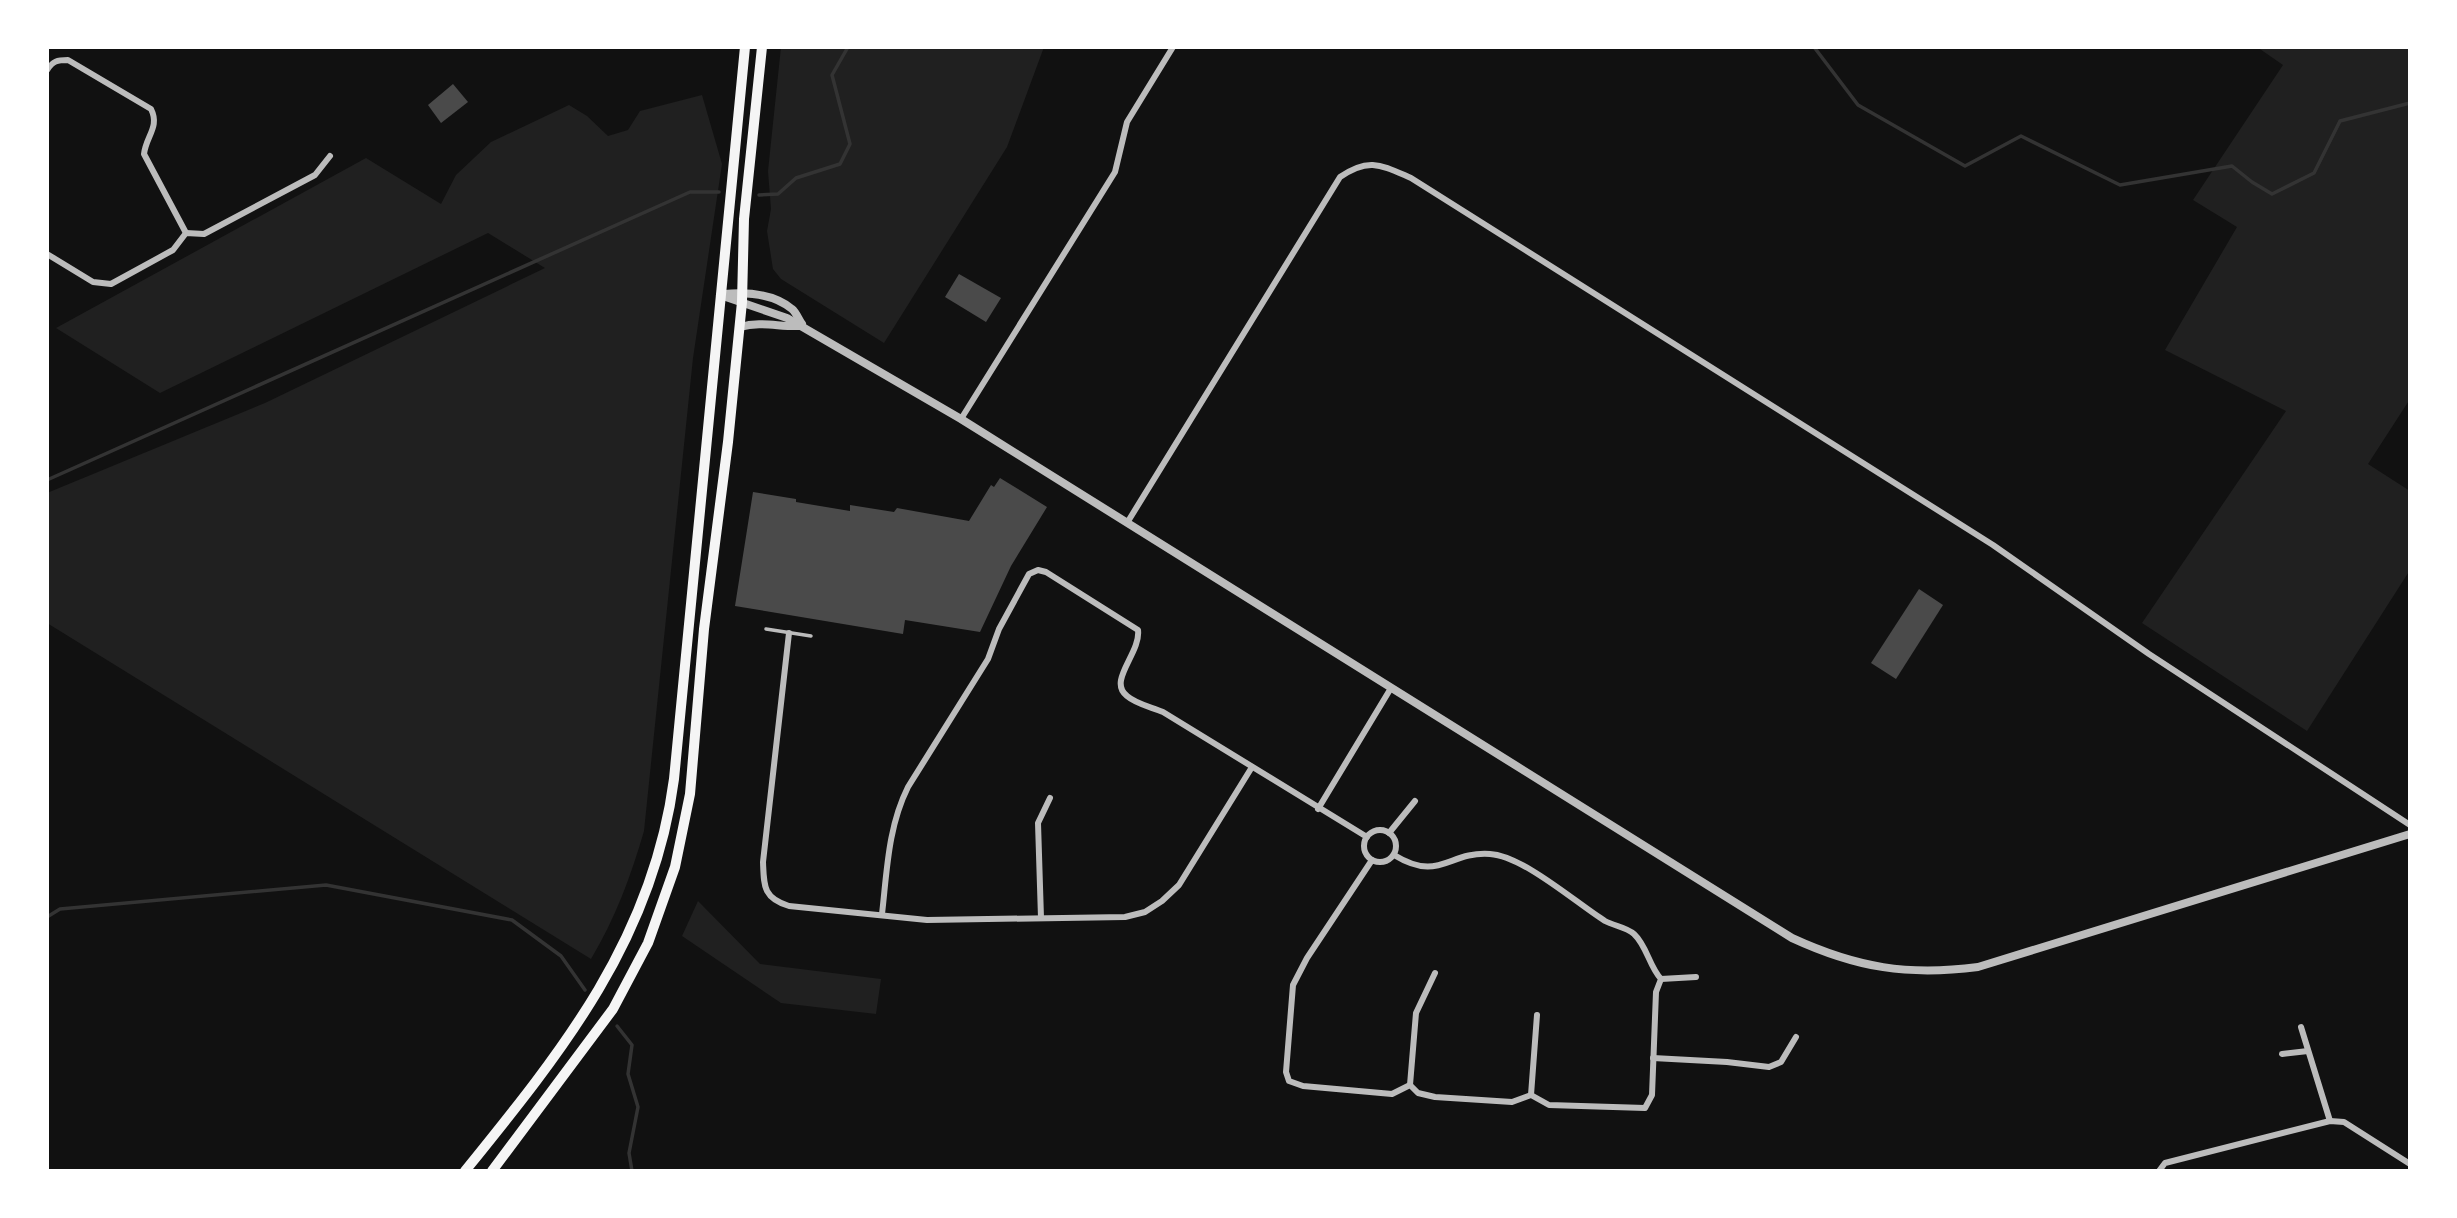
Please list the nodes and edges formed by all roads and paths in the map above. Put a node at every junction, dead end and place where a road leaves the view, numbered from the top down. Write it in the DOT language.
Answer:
graph roads {
  1 [pos="745,47"];
  2 [pos="762,47"];
  3 [pos="1173,47"];
  4 [pos="47,71"];
  5 [pos="330,156"];
  6 [pos="186,233"];
  7 [pos="47,254"];
  8 [pos="720,295"];
  9 [pos="742,297"];
  10 [pos="803,326"];
  11 [pos="740,327"];
  12 [pos="961,419"];
  13 [pos="1127,523"];
  14 [pos="766,629"];
  15 [pos="789,633"];
  16 [pos="811,636"];
  17 [pos="1391,688"];
  18 [pos="1252,767"];
  19 [pos="1050,798"];
  20 [pos="1415,801"];
  21 [pos="1318,809"];
  22 [pos="2410,825"];
  23 [pos="1389,833"];
  24 [pos="2410,834"];
  25 [pos="1367,837"];
  26 [pos="1394,855"];
  27 [pos="1372,860"];
  28 [pos="882,914"];
  29 [pos="1041,918"];
  30 [pos="1435,973"];
  31 [pos="1696,977"];
  32 [pos="1661,979"];
  33 [pos="1536,1015"];
  34 [pos="2301,1027"];
  35 [pos="1796,1037"];
  36 [pos="2308,1051"];
  37 [pos="2282,1054"];
  38 [pos="1653,1058"];
  39 [pos="1410,1085"];
  40 [pos="1531,1095"];
  41 [pos="2330,1121"];
  42 [pos="2410,1164"];
  43 [pos="465,1171"];
  44 [pos="492,1171"];
  45 [pos="2159,1171"];
  1 -- 8 [label="main road"];
  2 -- 9 [label="main road"];
  3 -- 12 [label="street"];
  4 -- 6 [label="street"];
  5 -- 6 [label="street"];
  6 -- 7 [label="street"];
  8 -- 9 [label="street"];
  8 -- 43 [label="main road"];
  9 -- 10 [label="street"];
  9 -- 11 [label="main road"];
  10 -- 11 [label="street"];
  10 -- 12 [label="street"];
  11 -- 44 [label="main road"];
  12 -- 13 [label="street"];
  13 -- 17 [label="street"];
  13 -- 22 [label="street"];
  14 -- 15 [label="lane"];
  15 -- 16 [label="lane"];
  15 -- 28 [label="street"];
  17 -- 21 [label="street"];
  17 -- 24 [label="street"];
  18 -- 21 [label="street"];
  18 -- 28 [label="street"];
  18 -- 29 [label="street"];
  19 -- 29 [label="street"];
  20 -- 23 [label="street"];
  21 -- 25 [label="street"];
  23 -- 25 [label="street"];
  23 -- 26 [label="street"];
  25 -- 27 [label="street"];
  26 -- 27 [label="street"];
  26 -- 32 [label="street"];
  27 -- 39 [label="street"];
  28 -- 29 [label="street"];
  30 -- 39 [label="street"];
  31 -- 32 [label="street"];
  32 -- 38 [label="street"];
  33 -- 40 [label="street"];
  34 -- 36 [label="street"];
  35 -- 38 [label="street"];
  36 -- 37 [label="street"];
  36 -- 41 [label="street"];
  38 -- 40 [label="street"];
  39 -- 40 [label="street"];
  41 -- 42 [label="street"];
  41 -- 45 [label="street"];
}
